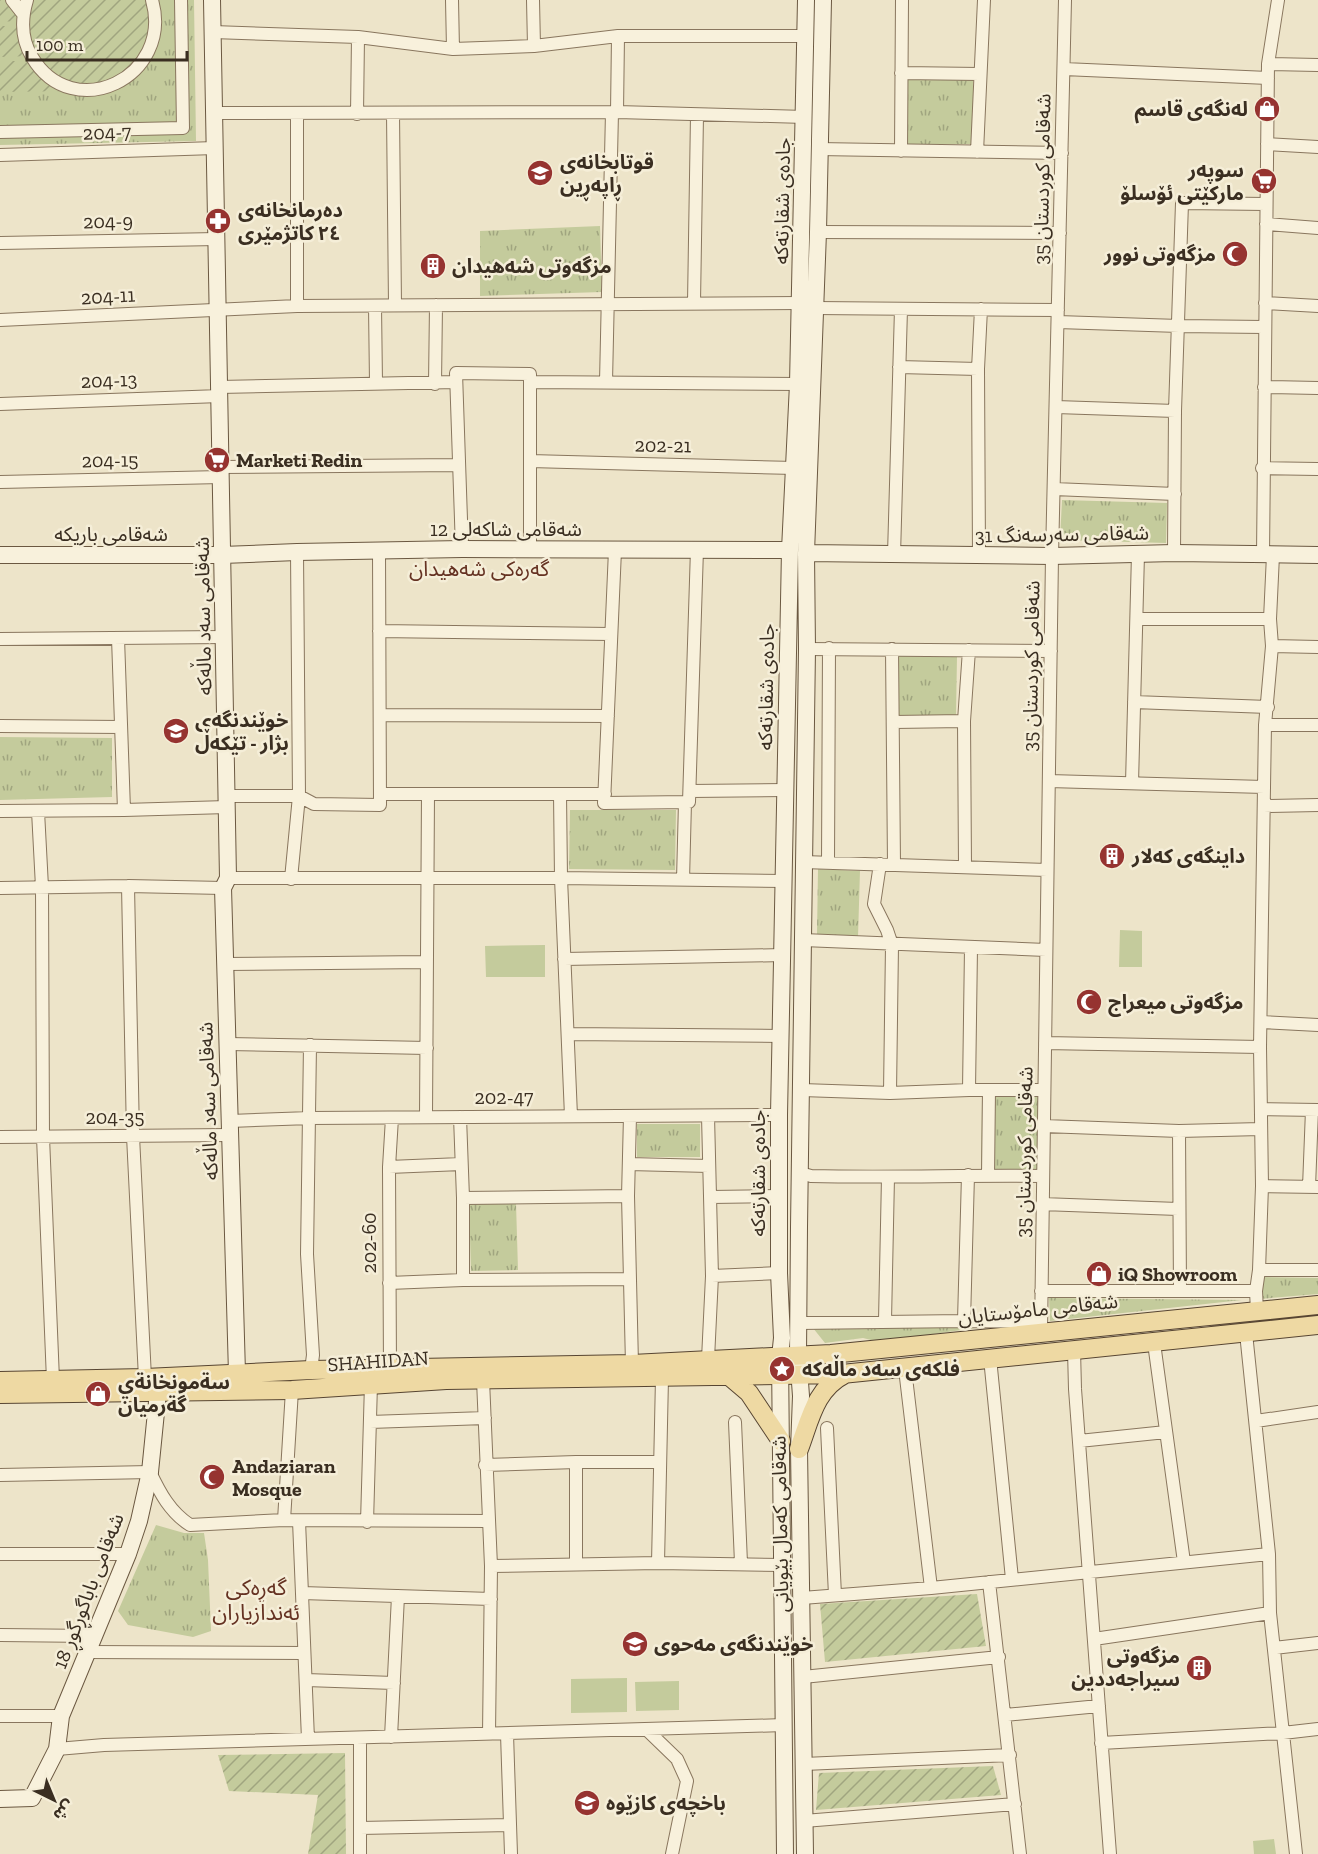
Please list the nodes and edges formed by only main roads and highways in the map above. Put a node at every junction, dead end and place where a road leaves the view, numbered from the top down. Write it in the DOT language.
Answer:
graph roads {
  1 [pos="212,0"];
  2 [pos="807,0"];
  3 [pos="823,0"];
  4 [pos="808,305"];
  5 [pos="798,552"];
  6 [pos="0,555"];
  7 [pos="222,555"];
  8 [pos="1318,555"];
  9 [pos="804,813"];
  10 [pos="786,814"];
  11 [pos="1318,1305"];
  12 [pos="1318,1325"];
  13 [pos="776,1364"];
  14 [pos="445,1373"];
  15 [pos="237,1374"];
  16 [pos="800,1374"];
  17 [pos="846,1374"];
  18 [pos="729,1376"];
  19 [pos="0,1381"];
  20 [pos="158,1392"];
  21 [pos="0,1394"];
  22 [pos="781,1441"];
  23 [pos="799,1449"];
  24 [pos="0,1799"];
  25 [pos="783,1803"];
  26 [pos="803,1803"];
  27 [pos="785,1854"];
  28 [pos="805,1854"];
  1 -- 7 [label="main road, شەقامی سەد ماڵەکە"];
  2 -- 4 [label="main road, جادەی شقارتەکە"];
  3 -- 4 [label="main road, جادەی شقارتەکە"];
  4 -- 5 [label="main road, جادەی شقارتەکە"];
  4 -- 5 [label="main road, جادەی شقارتەکە"];
  5 -- 7 [label="main road, شەقامی شاکەلی 12"];
  5 -- 8 [label="main road, شەقامی سەرسەنگ 31"];
  5 -- 9 [label="main road, جادەی شقارتەکە"];
  5 -- 10 [label="main road, جادەی شقارتەکە"];
  6 -- 7 [label="main road, شەقامی باریکە"];
  7 -- 15 [label="main road, شەقامی سەد ماڵەکە"];
  9 -- 10 [label="main road"];
  9 -- 13 [label="main road, جادەی شقارتەکە"];
  10 -- 13 [label="main road, جادەی شقارتەکە"];
  11 -- 13 [label="main road, شەقامی مامۆستایان"];
  12 -- 17 [label="main road"];
  13 -- 14 [label="main road"];
  13 -- 16 [label="main road"];
  13 -- 18 [label="main road, SHAHIDAN"];
  13 -- 22 [label="main road, شەقامی کەمال بێویانی"];
  14 -- 15 [label="main road"];
  14 -- 18 [label="main road, SHAHIDAN"];
  14 -- 20 [label="main road, SHAHIDAN"];
  15 -- 19 [label="main road"];
  16 -- 17 [label="main road"];
  16 -- 23 [label="main road, شەقامی کەمال بێویانی"];
  17 -- 23 [label="main road"];
  18 -- 22 [label="main road"];
  20 -- 21 [label="main road, SHAHIDAN"];
  20 -- 24 [label="main road, شەقامی باباگوڕگوڕ 18"];
  22 -- 25 [label="main road, شەقامی کەمال بێویانی"];
  23 -- 26 [label="main road, شەقامی کەمال بێویانی"];
  25 -- 26 [label="main road"];
  25 -- 27 [label="main road, شەقامی کەمال بێویانی"];
  26 -- 28 [label="main road, شەقامی کەمال بێویانی"];
}
